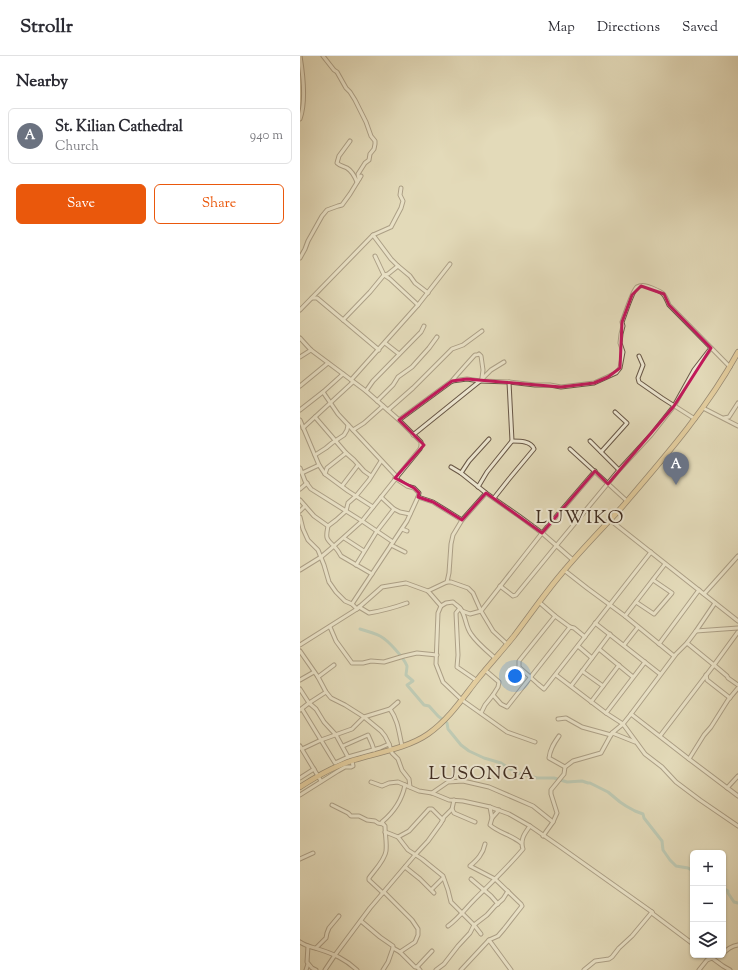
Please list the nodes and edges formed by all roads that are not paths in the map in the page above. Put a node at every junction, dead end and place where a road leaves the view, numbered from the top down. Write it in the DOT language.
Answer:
graph roads {
  1 [pos="300,56"];
  2 [pos="323,56"];
  3 [pos="300,119"];
  4 [pos="350,141"];
  5 [pos="359,179"];
  6 [pos="401,188"];
  7 [pos="374,235"];
  8 [pos="375,256"];
  9 [pos="300,258"];
  10 [pos="450,264"];
  11 [pos="398,266"];
  12 [pos="384,275"];
  13 [pos="428,293"];
  14 [pos="312,298"];
  15 [pos="300,303"];
  16 [pos="305,305"];
  17 [pos="418,305"];
  18 [pos="300,310"];
  19 [pos="343,320"];
  20 [pos="424,326"];
  21 [pos="482,331"];
  22 [pos="437,337"];
  23 [pos="300,338"];
  24 [pos="385,343"];
  25 [pos="711,348"];
  26 [pos="311,350"];
  27 [pos="379,350"];
  28 [pos="738,352"];
  29 [pos="399,354"];
  30 [pos="639,356"];
  31 [pos="300,357"];
  32 [pos="504,362"];
  33 [pos="328,363"];
  34 [pos="730,367"];
  35 [pos="343,374"];
  36 [pos="481,380"];
  37 [pos="352,381"];
  38 [pos="452,381"];
  39 [pos="509,382"];
  40 [pos="300,386"];
  41 [pos="366,391"];
  42 [pos="323,392"];
  43 [pos="377,401"];
  44 [pos="331,402"];
  45 [pos="738,403"];
  46 [pos="383,406"];
  47 [pos="674,406"];
  48 [pos="703,408"];
  49 [pos="300,410"];
  50 [pos="388,410"];
  51 [pos="615,412"];
  52 [pos="315,417"];
  53 [pos="722,418"];
  54 [pos="695,419"];
  55 [pos="300,420"];
  56 [pos="399,420"];
  57 [pos="348,425"];
  58 [pos="738,426"];
  59 [pos="303,428"];
  60 [pos="353,430"];
  61 [pos="413,435"];
  62 [pos="489,439"];
  63 [pos="335,441"];
  64 [pos="512,441"];
  65 [pos="590,441"];
  66 [pos="570,449"];
  67 [pos="601,452"];
  68 [pos="346,453"];
  69 [pos="315,455"];
  70 [pos="381,461"];
  71 [pos="319,465"];
  72 [pos="358,465"];
  73 [pos="451,467"];
  74 [pos="300,468"];
  75 [pos="619,470"];
  76 [pos="595,471"];
  77 [pos="302,473"];
  78 [pos="461,473"];
  79 [pos="325,474"];
  80 [pos="371,476"];
  81 [pos="396,477"];
  82 [pos="307,483"];
  83 [pos="608,484"];
  84 [pos="342,486"];
  85 [pos="478,487"];
  86 [pos="300,489"];
  87 [pos="486,493"];
  88 [pos="356,496"];
  89 [pos="381,497"];
  90 [pos="418,497"];
  91 [pos="494,498"];
  92 [pos="300,500"];
  93 [pos="627,501"];
  94 [pos="305,506"];
  95 [pos="373,507"];
  96 [pos="394,509"];
  97 [pos="300,511"];
  98 [pos="346,511"];
  99 [pos="410,514"];
  100 [pos="300,517"];
  101 [pos="462,520"];
  102 [pos="610,520"];
  103 [pos="362,521"];
  104 [pos="328,526"];
  105 [pos="402,529"];
  106 [pos="407,531"];
  107 [pos="377,532"];
  108 [pos="542,533"];
  109 [pos="344,538"];
  110 [pos="392,544"];
  111 [pos="334,546"];
  112 [pos="556,546"];
  113 [pos="364,551"];
  114 [pos="405,552"];
  115 [pos="651,552"];
  116 [pos="738,556"];
  117 [pos="321,557"];
  118 [pos="574,560"];
  119 [pos="665,564"];
  120 [pos="356,565"];
  121 [pos="300,570"];
  122 [pos="564,570"];
  123 [pos="372,574"];
  124 [pos="653,580"];
  125 [pos="447,582"];
  126 [pos="500,586"];
  127 [pos="699,590"];
  128 [pos="428,591"];
  129 [pos="704,594"];
  130 [pos="539,602"];
  131 [pos="636,602"];
  132 [pos="407,603"];
  133 [pos="715,603"];
  134 [pos="352,604"];
  135 [pos="610,605"];
  136 [pos="440,606"];
  137 [pos="358,608"];
  138 [pos="461,609"];
  139 [pos="481,611"];
  140 [pos="554,616"];
  141 [pos="625,616"];
  142 [pos="738,620"];
  143 [pos="595,623"];
  144 [pos="330,627"];
  145 [pos="570,627"];
  146 [pos="638,627"];
  147 [pos="738,628"];
  148 [pos="696,631"];
  149 [pos="738,632"];
  150 [pos="610,634"];
  151 [pos="585,637"];
  152 [pos="686,643"];
  153 [pos="507,644"];
  154 [pos="659,644"];
  155 [pos="300,645"];
  156 [pos="624,645"];
  157 [pos="578,646"];
  158 [pos="599,649"];
  159 [pos="300,651"];
  160 [pos="437,655"];
  161 [pos="674,656"];
  162 [pos="495,658"];
  163 [pos="592,658"];
  164 [pos="644,662"];
  165 [pos="334,665"];
  166 [pos="619,665"];
  167 [pos="714,665"];
  168 [pos="485,670"];
  169 [pos="582,671"];
  170 [pos="314,672"];
  171 [pos="660,674"];
  172 [pos="556,675"];
  173 [pos="706,675"];
  174 [pos="318,677"];
  175 [pos="531,677"];
  176 [pos="633,677"];
  177 [pos="300,680"];
  178 [pos="476,680"];
  179 [pos="572,686"];
  180 [pos="603,686"];
  181 [pos="738,686"];
  182 [pos="300,689"];
  183 [pos="326,692"];
  184 [pos="492,695"];
  185 [pos="730,698"];
  186 [pos="462,700"];
  187 [pos="398,702"];
  188 [pos="592,702"];
  189 [pos="309,703"];
  190 [pos="390,709"];
  191 [pos="301,710"];
  192 [pos="481,713"];
  193 [pos="606,713"];
  194 [pos="631,714"];
  195 [pos="364,718"];
  196 [pos="558,719"];
  197 [pos="623,724"];
  198 [pos="611,734"];
  199 [pos="336,735"];
  200 [pos="559,736"];
  201 [pos="660,736"];
  202 [pos="321,740"];
  203 [pos="535,742"];
  204 [pos="636,742"];
  205 [pos="389,744"];
  206 [pos="342,746"];
  207 [pos="402,746"];
  208 [pos="301,748"];
  209 [pos="374,750"];
  210 [pos="391,750"];
  211 [pos="350,759"];
  212 [pos="689,759"];
  213 [pos="314,768"];
  214 [pos="565,768"];
  215 [pos="318,775"];
  216 [pos="738,776"];
  217 [pos="300,778"];
  218 [pos="321,781"];
  219 [pos="371,782"];
  220 [pos="405,785"];
  221 [pos="300,787"];
  222 [pos="410,787"];
  223 [pos="727,788"];
  224 [pos="432,793"];
  225 [pos="300,796"];
  226 [pos="738,796"];
  227 [pos="454,800"];
  228 [pos="332,805"];
  229 [pos="490,807"];
  230 [pos="452,809"];
  231 [pos="499,810"];
  232 [pos="492,818"];
  233 [pos="443,820"];
  234 [pos="475,822"];
  235 [pos="553,822"];
  236 [pos="383,824"];
  237 [pos="530,826"];
  238 [pos="738,826"];
  239 [pos="385,832"];
  240 [pos="543,836"];
  241 [pos="398,837"];
  242 [pos="521,843"];
  243 [pos="485,844"];
  244 [pos="313,853"];
  245 [pos="415,855"];
  246 [pos="300,859"];
  247 [pos="405,867"];
  248 [pos="443,878"];
  249 [pos="471,879"];
  250 [pos="496,879"];
  251 [pos="432,889"];
  252 [pos="484,890"];
  253 [pos="508,891"];
  254 [pos="383,892"];
  255 [pos="434,893"];
  256 [pos="498,904"];
  257 [pos="652,912"];
  258 [pos="462,913"];
  259 [pos="339,916"];
  260 [pos="360,921"];
  261 [pos="474,925"];
  262 [pos="448,926"];
  263 [pos="481,934"];
  264 [pos="489,940"];
  265 [pos="300,942"];
  266 [pos="690,942"];
  267 [pos="308,946"];
  268 [pos="738,946"];
  269 [pos="316,948"];
  270 [pos="393,948"];
  271 [pos="432,950"];
  272 [pos="726,950"];
  273 [pos="400,952"];
  274 [pos="335,954"];
  275 [pos="712,958"];
  276 [pos="720,958"];
  277 [pos="717,961"];
  278 [pos="308,964"];
  279 [pos="419,969"];
  280 [pos="306,970"];
  281 [pos="316,970"];
  282 [pos="325,970"];
  283 [pos="357,970"];
  284 [pos="383,970"];
  285 [pos="436,970"];
  286 [pos="461,970"];
  287 [pos="511,970"];
  288 [pos="584,970"];
  289 [pos="699,970"];
  290 [pos="730,970"];
  1 -- 3 [label="street"];
  2 -- 5 [label="street"];
  4 -- 5 [label="street"];
  5 -- 9 [label="street"];
  6 -- 7 [label="street"];
  7 -- 11 [label="street"];
  7 -- 14 [label="street"];
  8 -- 12 [label="street"];
  10 -- 13 [label="street"];
  11 -- 12 [label="street"];
  11 -- 13 [label="street"];
  12 -- 17 [label="street"];
  12 -- 19 [label="street"];
  13 -- 17 [label="street"];
  14 -- 16 [label="street"];
  14 -- 19 [label="street"];
  15 -- 16 [label="street"];
  16 -- 18 [label="street"];
  17 -- 24 [label="street"];
  19 -- 27 [label="street"];
  20 -- 29 [label="street"];
  21 -- 50 [label="street"];
  22 -- 43 [label="street"];
  23 -- 26 [label="street"];
  24 -- 27 [label="street"];
  24 -- 29 [label="street"];
  25 -- 34 [label="street"];
  25 -- 39 [label="street"];
  25 -- 47 [label="street"];
  26 -- 31 [label="street"];
  26 -- 33 [label="street"];
  27 -- 37 [label="street"];
  28 -- 34 [label="main road"];
  29 -- 41 [label="street"];
  30 -- 47 [label="street"];
  32 -- 36 [label="street"];
  33 -- 35 [label="street"];
  33 -- 40 [label="street"];
  34 -- 48 [label="main road"];
  35 -- 37 [label="street"];
  35 -- 42 [label="street"];
  36 -- 38 [label="street"];
  36 -- 38 [label="street"];
  36 -- 39 [label="street"];
  36 -- 61 [label="street"];
  37 -- 41 [label="street"];
  37 -- 44 [label="street"];
  38 -- 56 [label="street"];
  39 -- 64 [label="street"];
  41 -- 43 [label="street"];
  42 -- 44 [label="street"];
  42 -- 49 [label="street"];
  43 -- 46 [label="street"];
  44 -- 52 [label="street"];
  44 -- 57 [label="street"];
  45 -- 53 [label="street"];
  46 -- 50 [label="street"];
  46 -- 60 [label="street"];
  47 -- 54 [label="street"];
  47 -- 75 [label="street"];
  48 -- 53 [label="street"];
  48 -- 54 [label="main road"];
  50 -- 56 [label="street"];
  51 -- 67 [label="street"];
  52 -- 59 [label="street"];
  52 -- 63 [label="street"];
  53 -- 58 [label="street"];
  54 -- 93 [label="main road"];
  55 -- 59 [label="street"];
  56 -- 61 [label="street"];
  57 -- 60 [label="street"];
  57 -- 63 [label="street"];
  59 -- 69 [label="street"];
  60 -- 70 [label="street"];
  61 -- 81 [label="street"];
  62 -- 78 [label="street"];
  63 -- 68 [label="street"];
  63 -- 69 [label="street"];
  64 -- 85 [label="street"];
  64 -- 91 [label="street"];
  65 -- 67 [label="street"];
  66 -- 76 [label="street"];
  67 -- 75 [label="street"];
  68 -- 72 [label="street"];
  68 -- 79 [label="street"];
  69 -- 71 [label="street"];
  70 -- 80 [label="street"];
  70 -- 81 [label="street"];
  71 -- 77 [label="street"];
  71 -- 79 [label="street"];
  72 -- 80 [label="street"];
  72 -- 84 [label="street"];
  73 -- 78 [label="street"];
  74 -- 77 [label="street"];
  75 -- 83 [label="street"];
  76 -- 83 [label="street"];
  76 -- 108 [label="street"];
  77 -- 82 [label="street"];
  78 -- 85 [label="street"];
  79 -- 84 [label="street"];
  80 -- 88 [label="street"];
  81 -- 89 [label="street"];
  81 -- 90 [label="street"];
  82 -- 86 [label="street"];
  82 -- 98 [label="street"];
  83 -- 93 [label="street"];
  83 -- 112 [label="street"];
  84 -- 88 [label="street"];
  85 -- 87 [label="street"];
  87 -- 91 [label="street"];
  87 -- 101 [label="street"];
  88 -- 95 [label="street"];
  88 -- 98 [label="street"];
  89 -- 95 [label="street"];
  89 -- 96 [label="street"];
  90 -- 99 [label="street"];
  90 -- 101 [label="street"];
  91 -- 108 [label="street"];
  92 -- 94 [label="street"];
  93 -- 102 [label="main road"];
  94 -- 97 [label="street"];
  94 -- 104 [label="street"];
  95 -- 103 [label="street"];
  96 -- 99 [label="street"];
  96 -- 107 [label="street"];
  98 -- 103 [label="street"];
  98 -- 104 [label="street"];
  99 -- 105 [label="street"];
  100 -- 117 [label="street"];
  101 -- 125 [label="street"];
  102 -- 115 [label="street"];
  102 -- 118 [label="main road"];
  103 -- 107 [label="street"];
  103 -- 109 [label="street"];
  104 -- 111 [label="street"];
  105 -- 106 [label="street"];
  105 -- 110 [label="street"];
  107 -- 110 [label="street"];
  107 -- 113 [label="street"];
  108 -- 112 [label="street"];
  108 -- 126 [label="street"];
  109 -- 111 [label="street"];
  109 -- 113 [label="street"];
  110 -- 114 [label="street"];
  110 -- 123 [label="street"];
  111 -- 117 [label="street"];
  111 -- 120 [label="street"];
  112 -- 118 [label="street"];
  112 -- 126 [label="street"];
  113 -- 120 [label="street"];
  115 -- 119 [label="street"];
  115 -- 135 [label="street"];
  116 -- 129 [label="street"];
  117 -- 121 [label="street"];
  117 -- 134 [label="street"];
  118 -- 122 [label="main road"];
  119 -- 124 [label="street"];
  119 -- 127 [label="street"];
  120 -- 123 [label="street"];
  122 -- 130 [label="main road"];
  122 -- 135 [label="street"];
  123 -- 134 [label="street"];
  124 -- 131 [label="street"];
  124 -- 131 [label="street"];
  125 -- 128 [label="street"];
  125 -- 139 [label="street"];
  126 -- 139 [label="street"];
  127 -- 129 [label="street"];
  127 -- 154 [label="street"];
  128 -- 136 [label="street"];
  128 -- 137 [label="street"];
  129 -- 133 [label="street"];
  130 -- 140 [label="street"];
  130 -- 153 [label="main road"];
  131 -- 141 [label="street"];
  132 -- 137 [label="street"];
  133 -- 142 [label="street"];
  133 -- 148 [label="street"];
  134 -- 137 [label="street"];
  135 -- 141 [label="street"];
  135 -- 143 [label="street"];
  136 -- 138 [label="street"];
  136 -- 160 [label="street"];
  137 -- 144 [label="street"];
  138 -- 139 [label="street"];
  138 -- 162 [label="street"];
  138 -- 178 [label="street"];
  139 -- 153 [label="street"];
  140 -- 145 [label="street"];
  140 -- 175 [label="street"];
  141 -- 146 [label="street"];
  143 -- 150 [label="street"];
  143 -- 151 [label="street"];
  144 -- 155 [label="street"];
  144 -- 160 [label="street"];
  145 -- 151 [label="street"];
  145 -- 175 [label="street"];
  146 -- 154 [label="street"];
  146 -- 156 [label="street"];
  147 -- 148 [label="street"];
  148 -- 152 [label="street"];
  149 -- 167 [label="street"];
  150 -- 156 [label="street"];
  150 -- 158 [label="street"];
  151 -- 157 [label="street"];
  152 -- 161 [label="street"];
  152 -- 167 [label="street"];
  153 -- 162 [label="main road"];
  154 -- 161 [label="street"];
  156 -- 164 [label="street"];
  157 -- 163 [label="street"];
  157 -- 172 [label="street"];
  158 -- 163 [label="street"];
  158 -- 166 [label="street"];
  159 -- 170 [label="street"];
  160 -- 186 [label="street"];
  161 -- 171 [label="street"];
  162 -- 168 [label="main road"];
  163 -- 169 [label="street"];
  164 -- 171 [label="street"];
  164 -- 176 [label="street"];
  165 -- 174 [label="street"];
  166 -- 176 [label="street"];
  166 -- 180 [label="street"];
  167 -- 173 [label="street"];
  167 -- 181 [label="street"];
  168 -- 178 [label="main road"];
  168 -- 184 [label="street"];
  169 -- 179 [label="street"];
  169 -- 180 [label="street"];
  170 -- 174 [label="street"];
  170 -- 177 [label="street"];
  171 -- 194 [label="street"];
  172 -- 175 [label="street"];
  172 -- 179 [label="street"];
  173 -- 185 [label="street"];
  173 -- 201 [label="street"];
  174 -- 183 [label="street"];
  175 -- 184 [label="street"];
  176 -- 193 [label="street"];
  178 -- 186 [label="main road"];
  179 -- 188 [label="street"];
  180 -- 188 [label="street"];
  181 -- 185 [label="street"];
  182 -- 189 [label="street"];
  183 -- 189 [label="street"];
  183 -- 195 [label="street"];
  184 -- 192 [label="street"];
  185 -- 212 [label="street"];
  186 -- 192 [label="street"];
  186 -- 207 [label="main road"];
  187 -- 190 [label="street"];
  188 -- 193 [label="street"];
  189 -- 191 [label="street"];
  189 -- 199 [label="street"];
  190 -- 195 [label="street"];
  190 -- 207 [label="street"];
  191 -- 202 [label="street"];
  192 -- 203 [label="street"];
  193 -- 197 [label="street"];
  194 -- 197 [label="street"];
  194 -- 201 [label="street"];
  195 -- 199 [label="street"];
  195 -- 205 [label="street"];
  196 -- 198 [label="street"];
  197 -- 198 [label="street"];
  197 -- 204 [label="street"];
  198 -- 204 [label="street"];
  198 -- 214 [label="street"];
  199 -- 202 [label="street"];
  199 -- 206 [label="street"];
  200 -- 214 [label="street"];
  201 -- 212 [label="street"];
  202 -- 208 [label="street"];
  202 -- 211 [label="street"];
  204 -- 238 [label="street"];
  205 -- 209 [label="street"];
  205 -- 210 [label="street"];
  206 -- 209 [label="street"];
  206 -- 211 [label="street"];
  207 -- 210 [label="main road"];
  208 -- 213 [label="street"];
  209 -- 211 [label="street"];
  210 -- 211 [label="main road"];
  210 -- 222 [label="street"];
  211 -- 215 [label="main road"];
  211 -- 218 [label="street"];
  212 -- 223 [label="street"];
  213 -- 215 [label="street"];
  213 -- 217 [label="street"];
  214 -- 235 [label="street"];
  215 -- 218 [label="street"];
  215 -- 221 [label="main road"];
  216 -- 223 [label="street"];
  218 -- 225 [label="street"];
  219 -- 220 [label="street"];
  220 -- 222 [label="street"];
  220 -- 236 [label="street"];
  222 -- 224 [label="street"];
  223 -- 226 [label="street"];
  224 -- 227 [label="street"];
  224 -- 235 [label="street"];
  227 -- 229 [label="street"];
  227 -- 230 [label="street"];
  228 -- 236 [label="street"];
  229 -- 231 [label="street"];
  229 -- 232 [label="street"];
  230 -- 233 [label="street"];
  230 -- 234 [label="street"];
  231 -- 232 [label="street"];
  231 -- 237 [label="street"];
  232 -- 242 [label="street"];
  233 -- 241 [label="street"];
  233 -- 245 [label="street"];
  235 -- 240 [label="street"];
  236 -- 239 [label="street"];
  237 -- 240 [label="street"];
  237 -- 242 [label="street"];
  239 -- 241 [label="street"];
  239 -- 254 [label="street"];
  240 -- 257 [label="street"];
  241 -- 245 [label="street"];
  242 -- 250 [label="street"];
  243 -- 250 [label="street"];
  244 -- 246 [label="street"];
  245 -- 247 [label="street"];
  245 -- 248 [label="street"];
  247 -- 251 [label="street"];
  247 -- 254 [label="street"];
  248 -- 251 [label="street"];
  248 -- 258 [label="street"];
  249 -- 252 [label="street"];
  250 -- 252 [label="street"];
  250 -- 253 [label="street"];
  251 -- 255 [label="street"];
  252 -- 256 [label="street"];
  252 -- 258 [label="street"];
  253 -- 256 [label="street"];
  253 -- 264 [label="street"];
  254 -- 260 [label="street"];
  254 -- 273 [label="street"];
  256 -- 261 [label="street"];
  257 -- 266 [label="street"];
  257 -- 288 [label="street"];
  258 -- 261 [label="street"];
  258 -- 262 [label="street"];
  259 -- 269 [label="street"];
  260 -- 270 [label="street"];
  260 -- 274 [label="street"];
  261 -- 263 [label="street"];
  261 -- 285 [label="street"];
  264 -- 286 [label="street"];
  264 -- 287 [label="street"];
  265 -- 267 [label="street"];
  267 -- 269 [label="street"];
  267 -- 278 [label="street"];
  268 -- 272 [label="street"];
  269 -- 274 [label="street"];
  270 -- 273 [label="street"];
  270 -- 284 [label="street"];
  271 -- 279 [label="street"];
  273 -- 279 [label="street"];
  274 -- 282 [label="street"];
  274 -- 283 [label="street"];
  275 -- 277 [label="street"];
  275 -- 289 [label="street"];
  276 -- 277 [label="street"];
  277 -- 290 [label="street"];
  278 -- 280 [label="street"];
  278 -- 281 [label="street"];
}
